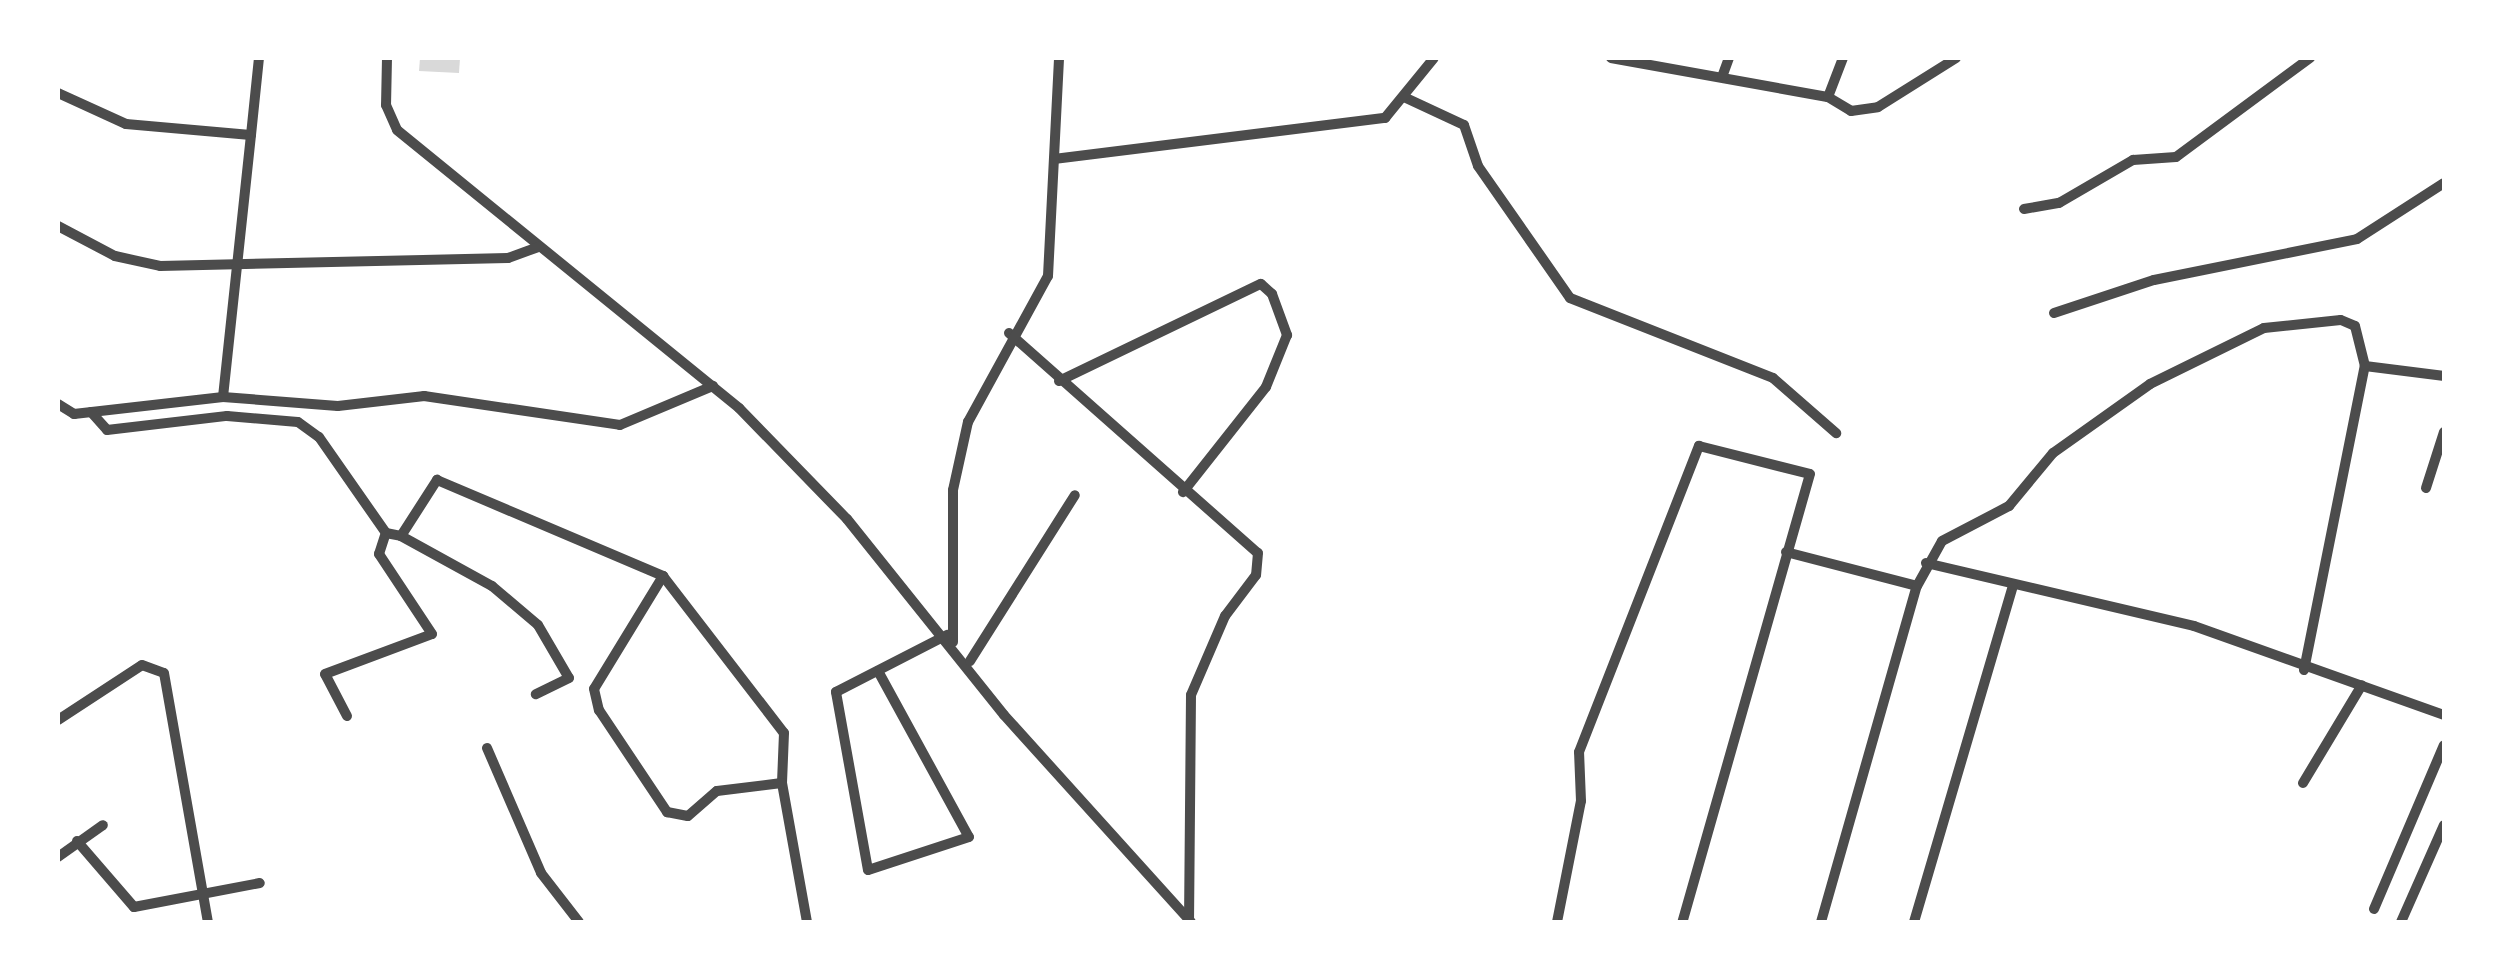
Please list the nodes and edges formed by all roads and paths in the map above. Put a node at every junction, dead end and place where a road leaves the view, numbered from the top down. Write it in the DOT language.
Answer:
graph roads {
  1 [pos="259,58"];
  2 [pos="387,58"];
  3 [pos="1059,58"];
  4 [pos="1434,58"];
  5 [pos="1613,58"];
  6 [pos="1729,58"];
  7 [pos="1843,58"];
  8 [pos="1956,58"];
  9 [pos="2310,58"];
  10 [pos="1722,77"];
  11 [pos="58,93"];
  12 [pos="1828,97"];
  13 [pos="1406,98"];
  14 [pos="251,135"];
  15 [pos="1054,159"];
  16 [pos="2444,183"];
  17 [pos="2024,208"];
  18 [pos="58,226"];
  19 [pos="539,248"];
  20 [pos="236,264"];
  21 [pos="2054,314"];
  22 [pos="1009,333"];
  23 [pos="2365,366"];
  24 [pos="2444,376"];
  25 [pos="1059,381"];
  26 [pos="712,386"];
  27 [pos="223,397"];
  28 [pos="58,404"];
  29 [pos="91,412"];
  30 [pos="1836,432"];
  31 [pos="2444,432"];
  32 [pos="2426,488"];
  33 [pos="1182,492"];
  34 [pos="1075,495"];
  35 [pos="386,533"];
  36 [pos="401,536"];
  37 [pos="1786,552"];
  38 [pos="1926,563"];
  39 [pos="663,576"];
  40 [pos="1916,586"];
  41 [pos="2013,586"];
  42 [pos="950,638"];
  43 [pos="970,661"];
  44 [pos="2304,670"];
  45 [pos="878,671"];
  46 [pos="2362,685"];
  47 [pos="536,694"];
  48 [pos="2444,715"];
  49 [pos="347,716"];
  50 [pos="58,720"];
  51 [pos="2444,745"];
  52 [pos="488,748"];
  53 [pos="2304,783"];
  54 [pos="782,784"];
  55 [pos="103,825"];
  56 [pos="2444,826"];
  57 [pos="78,841"];
  58 [pos="58,857"];
  59 [pos="260,883"];
  60 [pos="203,894"];
  61 [pos="2374,909"];
  62 [pos="1190,921"];
  63 [pos="208,922"];
  64 [pos="578,922"];
  65 [pos="807,922"];
  66 [pos="1557,922"];
  67 [pos="1682,922"];
  68 [pos="1821,922"];
  69 [pos="1914,922"];
  70 [pos="2401,922"];
  1 -- 14 [label="street"];
  2 -- 19 [label="street"];
  3 -- 15 [label="street"];
  4 -- 13 [label="street"];
  5 -- 10 [label="street"];
  6 -- 10 [label="street"];
  7 -- 12 [label="street"];
  8 -- 12 [label="street"];
  9 -- 17 [label="street"];
  10 -- 12 [label="street"];
  11 -- 14 [label="street"];
  13 -- 15 [label="street"];
  13 -- 30 [label="street"];
  14 -- 20 [label="street"];
  15 -- 22 [label="street"];
  16 -- 21 [label="street"];
  18 -- 20 [label="street"];
  19 -- 20 [label="street"];
  19 -- 26 [label="street"];
  20 -- 27 [label="street"];
  22 -- 25 [label="street"];
  22 -- 42 [label="street"];
  23 -- 24 [label="street"];
  23 -- 38 [label="street"];
  23 -- 44 [label="street"];
  25 -- 33 [label="street"];
  25 -- 33 [label="street"];
  26 -- 27 [label="street"];
  26 -- 42 [label="street"];
  27 -- 29 [label="street"];
  28 -- 29 [label="street"];
  29 -- 35 [label="street"];
  31 -- 32 [label="street"];
  33 -- 62 [label="street"];
  34 -- 43 [label="street"];
  35 -- 36 [label="street"];
  35 -- 49 [label="street"];
  36 -- 39 [label="street"];
  36 -- 47 [label="street"];
  37 -- 40 [label="street"];
  37 -- 66 [label="street"];
  37 -- 67 [label="street"];
  38 -- 40 [label="street"];
  38 -- 41 [label="street"];
  39 -- 54 [label="street"];
  39 -- 54 [label="street"];
  40 -- 68 [label="street"];
  41 -- 44 [label="street"];
  41 -- 69 [label="street"];
  42 -- 43 [label="street"];
  42 -- 45 [label="street"];
  43 -- 62 [label="street"];
  44 -- 46 [label="street"];
  45 -- 45 [label="street"];
  46 -- 48 [label="street"];
  46 -- 53 [label="street"];
  50 -- 60 [label="street"];
  51 -- 61 [label="street"];
  52 -- 64 [label="street"];
  54 -- 65 [label="street"];
  55 -- 57 [label="street"];
  56 -- 70 [label="street"];
  57 -- 58 [label="street"];
  57 -- 60 [label="street"];
  59 -- 60 [label="street"];
  60 -- 63 [label="street"];
}
